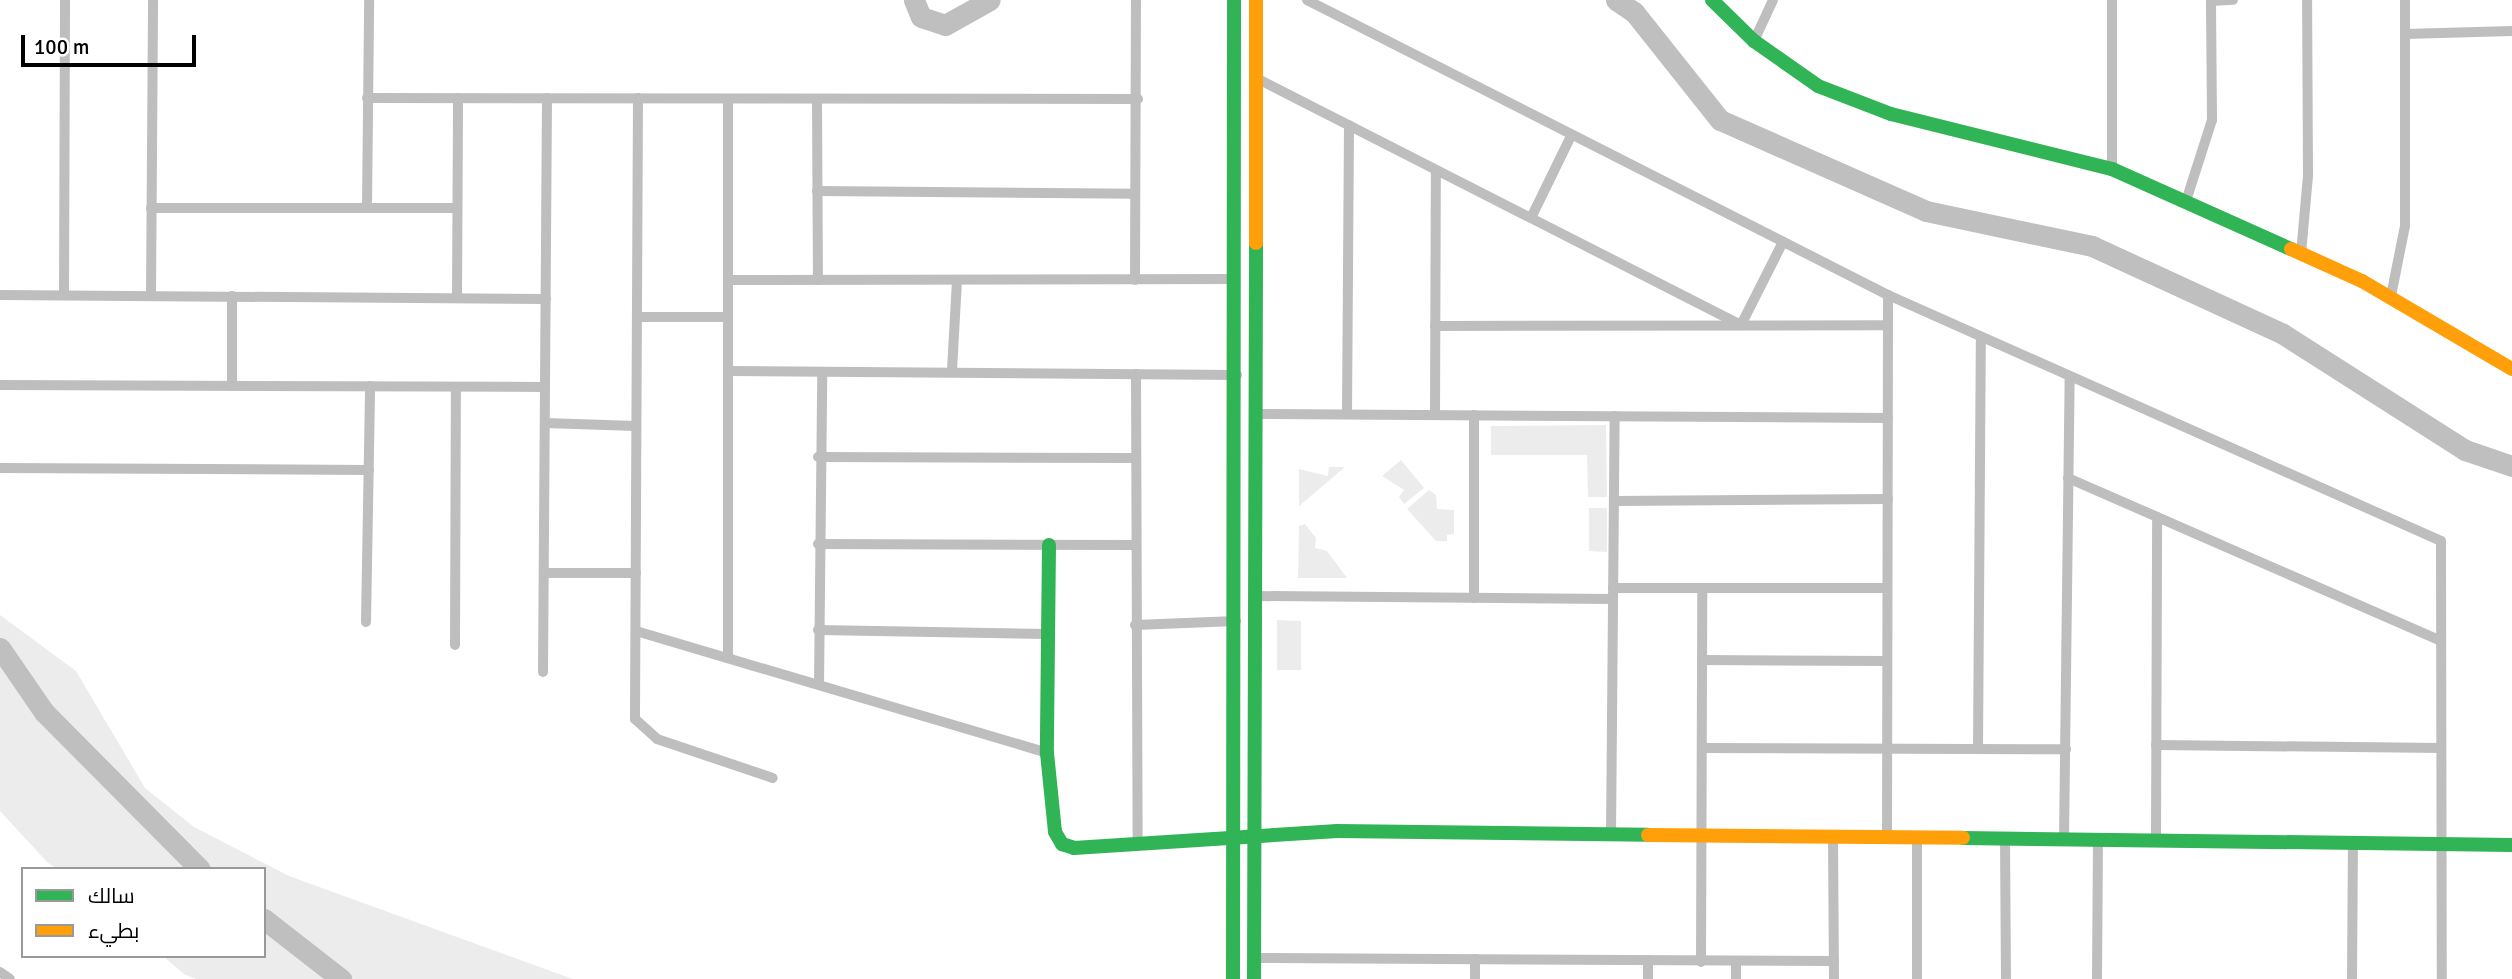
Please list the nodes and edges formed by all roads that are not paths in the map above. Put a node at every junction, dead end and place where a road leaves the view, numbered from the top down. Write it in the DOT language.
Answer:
graph roads {
  1 [pos="65,0"];
  2 [pos="153,0"];
  3 [pos="369,0"];
  4 [pos="1136,0"];
  5 [pos="1234,0"];
  6 [pos="1256,0"];
  7 [pos="1307,0"];
  8 [pos="1712,0"];
  9 [pos="1773,0"];
  10 [pos="2112,0"];
  11 [pos="2211,0"];
  12 [pos="2233,0"];
  13 [pos="2307,0"];
  14 [pos="2405,0"];
  15 [pos="2512,32"];
  16 [pos="2405,34"];
  17 [pos="1754,41"];
  18 [pos="1254,78"];
  19 [pos="367,98"];
  20 [pos="458,98"];
  21 [pos="547,98"];
  22 [pos="638,98"];
  23 [pos="729,99"];
  24 [pos="817,99"];
  25 [pos="1138,99"];
  26 [pos="1349,125"];
  27 [pos="1572,134"];
  28 [pos="2112,169"];
  29 [pos="1436,170"];
  30 [pos="817,191"];
  31 [pos="1135,194"];
  32 [pos="2186,201"];
  33 [pos="367,207"];
  34 [pos="151,208"];
  35 [pos="457,208"];
  36 [pos="1531,218"];
  37 [pos="1783,242"];
  38 [pos="2301,254"];
  39 [pos="1235,279"];
  40 [pos="728,280"];
  41 [pos="818,280"];
  42 [pos="957,280"];
  43 [pos="1135,280"];
  44 [pos="0,295"];
  45 [pos="64,295"];
  46 [pos="1888,295"];
  47 [pos="151,296"];
  48 [pos="232,296"];
  49 [pos="2391,296"];
  50 [pos="457,298"];
  51 [pos="546,299"];
  52 [pos="637,317"];
  53 [pos="728,317"];
  54 [pos="1741,325"];
  55 [pos="1888,325"];
  56 [pos="1435,326"];
  57 [pos="1981,337"];
  58 [pos="2512,369"];
  59 [pos="952,370"];
  60 [pos="730,371"];
  61 [pos="822,373"];
  62 [pos="1136,374"];
  63 [pos="1237,375"];
  64 [pos="2070,376"];
  65 [pos="0,385"];
  66 [pos="232,386"];
  67 [pos="370,386"];
  68 [pos="456,387"];
  69 [pos="545,387"];
  70 [pos="1255,414"];
  71 [pos="1348,414"];
  72 [pos="1435,415"];
  73 [pos="1474,415"];
  74 [pos="1615,416"];
  75 [pos="1888,418"];
  76 [pos="545,423"];
  77 [pos="636,426"];
  78 [pos="818,457"];
  79 [pos="1136,458"];
  80 [pos="0,468"];
  81 [pos="369,470"];
  82 [pos="2068,478"];
  83 [pos="1888,499"];
  84 [pos="1614,501"];
  85 [pos="2157,517"];
  86 [pos="818,544"];
  87 [pos="1049,545"];
  88 [pos="1135,545"];
  89 [pos="544,573"];
  90 [pos="636,573"];
  91 [pos="1702,588"];
  92 [pos="1887,588"];
  93 [pos="1613,593"];
  94 [pos="1256,596"];
  95 [pos="1474,598"];
  96 [pos="1236,621"];
  97 [pos="366,622"];
  98 [pos="1135,625"];
  99 [pos="818,629"];
  100 [pos="636,631"];
  101 [pos="1048,634"];
  102 [pos="2441,641"];
  103 [pos="455,645"];
  104 [pos="728,658"];
  105 [pos="1702,660"];
  106 [pos="1887,661"];
  107 [pos="543,672"];
  108 [pos="818,685"];
  109 [pos="2156,744"];
  110 [pos="1702,748"];
  111 [pos="1887,748"];
  112 [pos="1978,748"];
  113 [pos="2441,748"];
  114 [pos="2066,749"];
  115 [pos="1047,753"];
  116 [pos="773,779"];
  117 [pos="1611,834"];
  118 [pos="1702,835"];
  119 [pos="1234,836"];
  120 [pos="1256,836"];
  121 [pos="1833,837"];
  122 [pos="1887,838"];
  123 [pos="1917,838"];
  124 [pos="2005,839"];
  125 [pos="2064,840"];
  126 [pos="2098,840"];
  127 [pos="2156,841"];
  128 [pos="2353,843"];
  129 [pos="2441,844"];
  130 [pos="1139,845"];
  131 [pos="2512,845"];
  132 [pos="1254,958"];
  133 [pos="1475,959"];
  134 [pos="1648,960"];
  135 [pos="1736,961"];
  136 [pos="1834,961"];
  137 [pos="1701,962"];
  138 [pos="0,972"];
  139 [pos="10,979"];
  140 [pos="1234,979"];
  141 [pos="1254,979"];
  142 [pos="1475,979"];
  143 [pos="1648,979"];
  144 [pos="1736,979"];
  145 [pos="1834,979"];
  146 [pos="1917,979"];
  147 [pos="2006,979"];
  148 [pos="2097,979"];
  149 [pos="2352,979"];
  150 [pos="2442,979"];
  1 -- 45 [label="street"];
  2 -- 34 [label="street"];
  3 -- 19 [label="street"];
  4 -- 25 [label="street"];
  5 -- 39 [label="main road"];
  6 -- 18 [label="main road"];
  7 -- 27 [label="street"];
  8 -- 17 [label="main road"];
  9 -- 17 [label="street"];
  10 -- 28 [label="street"];
  11 -- 12 [label="street"];
  11 -- 32 [label="street"];
  13 -- 38 [label="street"];
  14 -- 16 [label="street"];
  15 -- 16 [label="street"];
  16 -- 49 [label="street"];
  17 -- 28 [label="main road"];
  18 -- 26 [label="street"];
  18 -- 70 [label="main road"];
  19 -- 20 [label="street"];
  19 -- 33 [label="street"];
  20 -- 21 [label="street"];
  20 -- 35 [label="street"];
  21 -- 22 [label="street"];
  21 -- 51 [label="street"];
  22 -- 23 [label="street"];
  22 -- 52 [label="street"];
  23 -- 24 [label="street"];
  23 -- 40 [label="street"];
  24 -- 25 [label="street"];
  24 -- 30 [label="street"];
  25 -- 31 [label="street"];
  26 -- 29 [label="street"];
  26 -- 71 [label="street"];
  27 -- 36 [label="street"];
  27 -- 37 [label="street"];
  28 -- 32 [label="main road"];
  29 -- 36 [label="street"];
  29 -- 56 [label="street"];
  30 -- 31 [label="street"];
  30 -- 41 [label="street"];
  31 -- 43 [label="street"];
  32 -- 38 [label="main road"];
  33 -- 34 [label="street"];
  33 -- 35 [label="street"];
  34 -- 47 [label="street"];
  35 -- 50 [label="street"];
  36 -- 54 [label="street"];
  37 -- 46 [label="street"];
  37 -- 54 [label="street"];
  38 -- 49 [label="main road"];
  39 -- 43 [label="street"];
  39 -- 63 [label="main road"];
  40 -- 41 [label="street"];
  40 -- 53 [label="street"];
  41 -- 42 [label="street"];
  42 -- 43 [label="street"];
  42 -- 59 [label="street"];
  44 -- 45 [label="street"];
  45 -- 47 [label="street"];
  46 -- 55 [label="street"];
  46 -- 57 [label="street"];
  47 -- 48 [label="street"];
  48 -- 50 [label="street"];
  48 -- 66 [label="street"];
  49 -- 58 [label="main road"];
  50 -- 51 [label="street"];
  51 -- 69 [label="street"];
  52 -- 53 [label="street"];
  52 -- 77 [label="street"];
  53 -- 60 [label="street"];
  54 -- 55 [label="street"];
  54 -- 56 [label="street"];
  55 -- 75 [label="street"];
  56 -- 72 [label="street"];
  57 -- 64 [label="street"];
  57 -- 112 [label="street"];
  59 -- 61 [label="street"];
  59 -- 62 [label="street"];
  60 -- 61 [label="street"];
  60 -- 104 [label="street"];
  61 -- 78 [label="street"];
  62 -- 63 [label="street"];
  62 -- 79 [label="street"];
  63 -- 96 [label="main road"];
  64 -- 82 [label="street"];
  64 -- 102 [label="street"];
  65 -- 66 [label="street"];
  66 -- 67 [label="street"];
  67 -- 68 [label="street"];
  67 -- 81 [label="street"];
  68 -- 69 [label="street"];
  68 -- 103 [label="street"];
  69 -- 76 [label="street"];
  70 -- 71 [label="street"];
  70 -- 94 [label="main road"];
  71 -- 72 [label="street"];
  72 -- 73 [label="street"];
  73 -- 74 [label="street"];
  73 -- 95 [label="street"];
  74 -- 75 [label="street"];
  74 -- 84 [label="street"];
  75 -- 83 [label="street"];
  76 -- 77 [label="street"];
  76 -- 89 [label="street"];
  77 -- 90 [label="street"];
  78 -- 79 [label="street"];
  78 -- 86 [label="street"];
  79 -- 88 [label="street"];
  80 -- 81 [label="street"];
  81 -- 97 [label="street"];
  82 -- 85 [label="street"];
  82 -- 114 [label="street"];
  83 -- 84 [label="street"];
  83 -- 92 [label="street"];
  84 -- 93 [label="street"];
  85 -- 102 [label="street"];
  85 -- 109 [label="street"];
  86 -- 87 [label="street"];
  86 -- 99 [label="street"];
  87 -- 88 [label="street"];
  87 -- 101 [label="main road"];
  88 -- 98 [label="street"];
  89 -- 90 [label="street"];
  89 -- 107 [label="street"];
  90 -- 100 [label="street"];
  91 -- 92 [label="street"];
  91 -- 93 [label="street"];
  91 -- 105 [label="street"];
  92 -- 106 [label="street"];
  93 -- 95 [label="street"];
  93 -- 117 [label="street"];
  94 -- 95 [label="street"];
  94 -- 120 [label="main road"];
  96 -- 98 [label="street"];
  96 -- 119 [label="main road"];
  98 -- 130 [label="street"];
  99 -- 101 [label="street"];
  99 -- 108 [label="street"];
  100 -- 104 [label="street"];
  100 -- 116 [label="street"];
  101 -- 115 [label="main road"];
  102 -- 113 [label="street"];
  104 -- 108 [label="street"];
  105 -- 106 [label="street"];
  105 -- 110 [label="street"];
  106 -- 111 [label="street"];
  108 -- 115 [label="street"];
  109 -- 113 [label="street"];
  109 -- 127 [label="street"];
  110 -- 111 [label="street"];
  110 -- 118 [label="street"];
  111 -- 112 [label="street"];
  111 -- 122 [label="street"];
  112 -- 114 [label="street"];
  113 -- 129 [label="street"];
  114 -- 125 [label="street"];
  115 -- 130 [label="main road"];
  117 -- 118 [label="main road"];
  117 -- 120 [label="main road"];
  118 -- 121 [label="main road"];
  118 -- 137 [label="street"];
  119 -- 120 [label="main road"];
  119 -- 130 [label="main road"];
  119 -- 140 [label="main road"];
  120 -- 132 [label="main road"];
  121 -- 122 [label="main road"];
  121 -- 136 [label="street"];
  122 -- 123 [label="main road"];
  123 -- 124 [label="main road"];
  123 -- 146 [label="street"];
  124 -- 125 [label="main road"];
  124 -- 147 [label="street"];
  125 -- 126 [label="main road"];
  126 -- 127 [label="main road"];
  126 -- 148 [label="street"];
  127 -- 128 [label="main road"];
  128 -- 129 [label="main road"];
  128 -- 149 [label="street"];
  129 -- 131 [label="main road"];
  129 -- 150 [label="street"];
  132 -- 133 [label="street"];
  132 -- 141 [label="main road"];
  133 -- 134 [label="street"];
  133 -- 142 [label="street"];
  134 -- 137 [label="street"];
  134 -- 143 [label="street"];
  135 -- 136 [label="street"];
  135 -- 137 [label="street"];
  135 -- 144 [label="street"];
  136 -- 145 [label="street"];
  138 -- 139 [label="street"];
}
